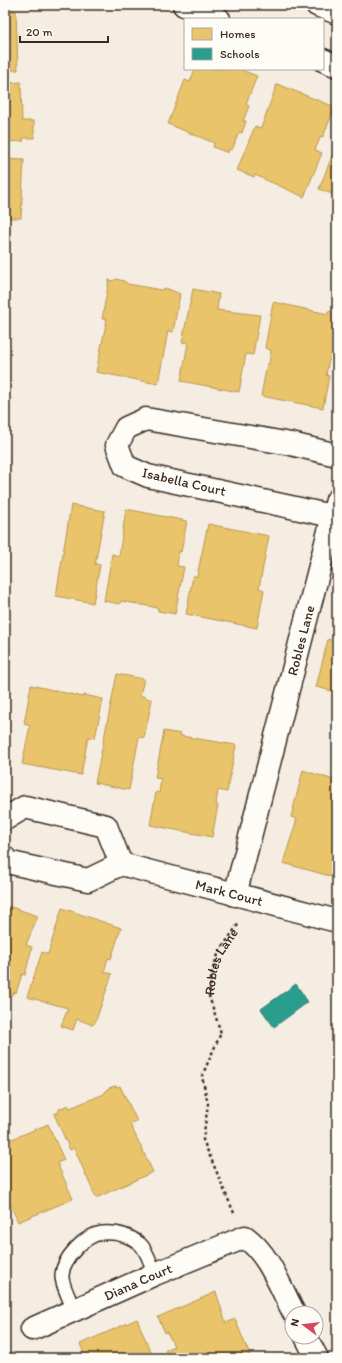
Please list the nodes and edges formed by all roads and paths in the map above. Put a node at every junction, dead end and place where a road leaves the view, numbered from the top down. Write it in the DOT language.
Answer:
graph roads {
  1 [pos="184,5"];
  2 [pos="317,5"];
  3 [pos="337,13"];
  4 [pos="216,18"];
  5 [pos="324,60"];
  6 [pos="337,66"];
  7 [pos="337,455"];
  8 [pos="335,508"];
  9 [pos="329,557"];
  10 [pos="5,819"];
  11 [pos="5,858"];
  12 [pos="120,864"];
  13 [pos="235,895"];
  14 [pos="337,921"];
  15 [pos="245,1237"];
  16 [pos="155,1274"];
  17 [pos="290,1305"];
  18 [pos="74,1310"];
  19 [pos="32,1329"];
  20 [pos="310,1345"];
  21 [pos="317,1358"];
  1 -- 4 [label="street"];
  2 -- 3 [label="street"];
  5 -- 6 [label="street"];
  7 -- 8 [label="street, Isabella Court"];
  8 -- 9 [label="street, Robles Lane"];
  9 -- 13 [label="street, Robles Lane"];
  10 -- 12 [label="street"];
  11 -- 12 [label="street"];
  12 -- 13 [label="street, Mark Court"];
  13 -- 14 [label="street, Mark Court"];
  13 -- 15 [label="path, Robles Lane"];
  15 -- 16 [label="street, Diana Court"];
  15 -- 17 [label="street"];
  16 -- 18 [label="street, Diana Court"];
  16 -- 18 [label="lane"];
  18 -- 19 [label="street, Diana Court"];
  20 -- 21 [label="street"];
}
